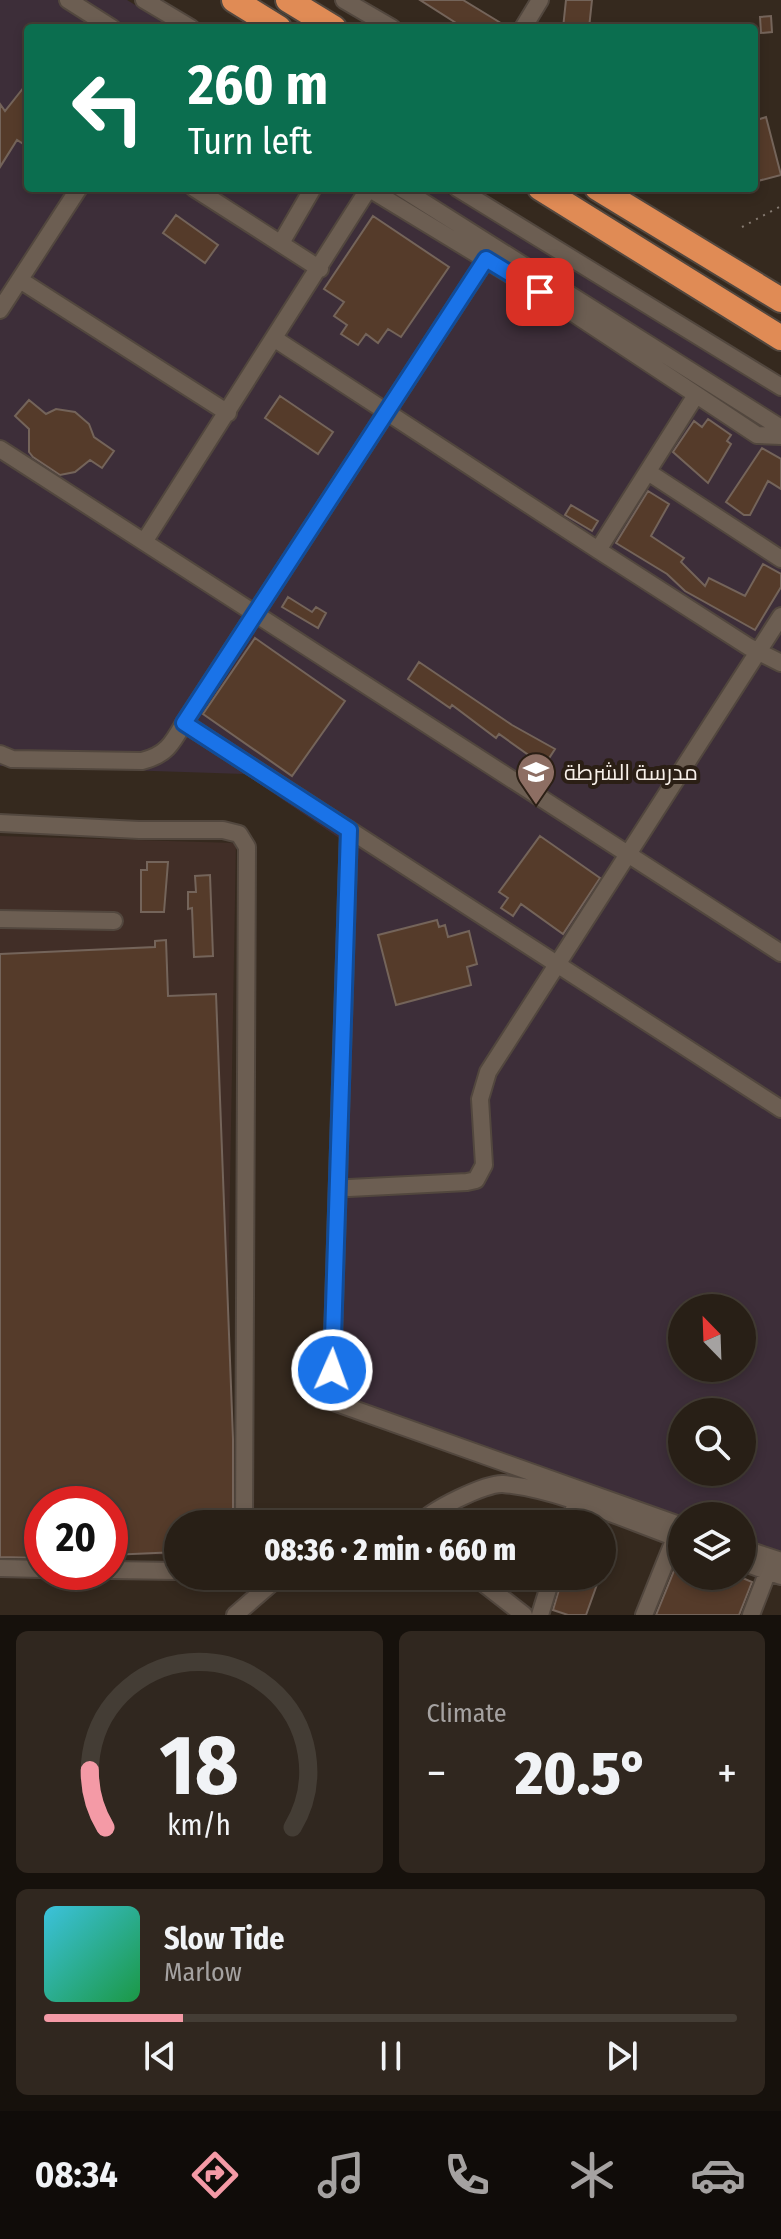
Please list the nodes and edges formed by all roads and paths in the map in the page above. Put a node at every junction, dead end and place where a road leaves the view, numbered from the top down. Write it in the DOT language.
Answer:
graph roads {
  1 [pos="68,0"];
  2 [pos="144,0"];
  3 [pos="234,0"];
  4 [pos="288,0"];
  5 [pos="540,0"];
  6 [pos="354,3"];
  7 [pos="106,24"];
  8 [pos="184,24"];
  9 [pos="273,24"];
  10 [pos="327,24"];
  11 [pos="386,24"];
  12 [pos="525,24"];
  13 [pos="76,192"];
  14 [pos="200,192"];
  15 [pos="311,192"];
  16 [pos="367,192"];
  17 [pos="376,192"];
  18 [pos="406,192"];
  19 [pos="464,192"];
  20 [pos="546,192"];
  21 [pos="604,192"];
  22 [pos="781,206"];
  23 [pos="742,227"];
  24 [pos="281,243"];
  25 [pos="490,253"];
  26 [pos="320,269"];
  27 [pos="20,280"];
  28 [pos="781,300"];
  29 [pos="0,310"];
  30 [pos="781,338"];
  31 [pos="275,339"];
  32 [pos="781,387"];
  33 [pos="696,395"];
  34 [pos="387,411"];
  35 [pos="228,413"];
  36 [pos="781,428"];
  37 [pos="781,436"];
  38 [pos="0,449"];
  39 [pos="648,472"];
  40 [pos="144,542"];
  41 [pos="598,550"];
  42 [pos="781,559"];
  43 [pos="255,613"];
  44 [pos="781,616"];
  45 [pos="760,650"];
  46 [pos="781,663"];
  47 [pos="184,723"];
  48 [pos="0,754"];
  49 [pos="0,823"];
  50 [pos="349,830"];
  51 [pos="630,855"];
  52 [pos="0,919"];
  53 [pos="114,921"];
  54 [pos="781,953"];
  55 [pos="558,965"];
  56 [pos="781,1109"];
  57 [pos="349,1188"];
  58 [pos="576,1503"];
  59 [pos="244,1510"];
  60 [pos="437,1510"];
  61 [pos="574,1510"];
  62 [pos="668,1530"];
  63 [pos="668,1531"];
  64 [pos="756,1556"];
  65 [pos="668,1562"];
  66 [pos="756,1565"];
  67 [pos="0,1568"];
  68 [pos="24,1569"];
  69 [pos="777,1569"];
  70 [pos="128,1570"];
  71 [pos="164,1571"];
  72 [pos="264,1590"];
  73 [pos="492,1590"];
  74 [pos="548,1590"];
  75 [pos="235,1615"];
  76 [pos="524,1615"];
  77 [pos="540,1615"];
  78 [pos="644,1615"];
  79 [pos="751,1615"];
  1 -- 7 [label="street"];
  2 -- 8 [label="street"];
  3 -- 9 [label="highway"];
  4 -- 10 [label="highway"];
  5 -- 12 [label="street"];
  6 -- 11 [label="street"];
  13 -- 27 [label="street"];
  14 -- 24 [label="street"];
  15 -- 24 [label="street"];
  16 -- 26 [label="street"];
  17 -- 25 [label="street"];
  18 -- 25 [label="street"];
  19 -- 32 [label="street"];
  20 -- 30 [label="highway"];
  21 -- 28 [label="highway"];
  22 -- 23 [label="path"];
  24 -- 26 [label="street"];
  25 -- 33 [label="street"];
  25 -- 34 [label="street"];
  25 -- 36 [label="street"];
  26 -- 31 [label="street"];
  27 -- 29 [label="street"];
  27 -- 35 [label="street"];
  31 -- 34 [label="street"];
  31 -- 35 [label="street"];
  33 -- 37 [label="street"];
  33 -- 39 [label="street"];
  34 -- 41 [label="street"];
  34 -- 43 [label="street"];
  35 -- 40 [label="street"];
  38 -- 40 [label="street"];
  39 -- 41 [label="street"];
  39 -- 42 [label="street"];
  40 -- 43 [label="street"];
  41 -- 45 [label="street"];
  43 -- 47 [label="street"];
  43 -- 51 [label="street"];
  44 -- 45 [label="street"];
  45 -- 46 [label="street"];
  45 -- 51 [label="street"];
  47 -- 48 [label="street"];
  47 -- 50 [label="street"];
  49 -- 59 [label="street"];
  50 -- 55 [label="street"];
  50 -- 62 [label="street"];
  51 -- 54 [label="street"];
  51 -- 55 [label="street"];
  52 -- 53 [label="street"];
  55 -- 56 [label="street"];
  55 -- 57 [label="street"];
  58 -- 60 [label="street"];
  58 -- 61 [label="street"];
  58 -- 63 [label="street"];
  64 -- 69 [label="street"];
  65 -- 78 [label="street"];
  66 -- 69 [label="street"];
  67 -- 68 [label="street"];
  69 -- 79 [label="street"];
  70 -- 71 [label="street"];
  72 -- 75 [label="street"];
  73 -- 76 [label="street"];
  74 -- 77 [label="street"];
}
